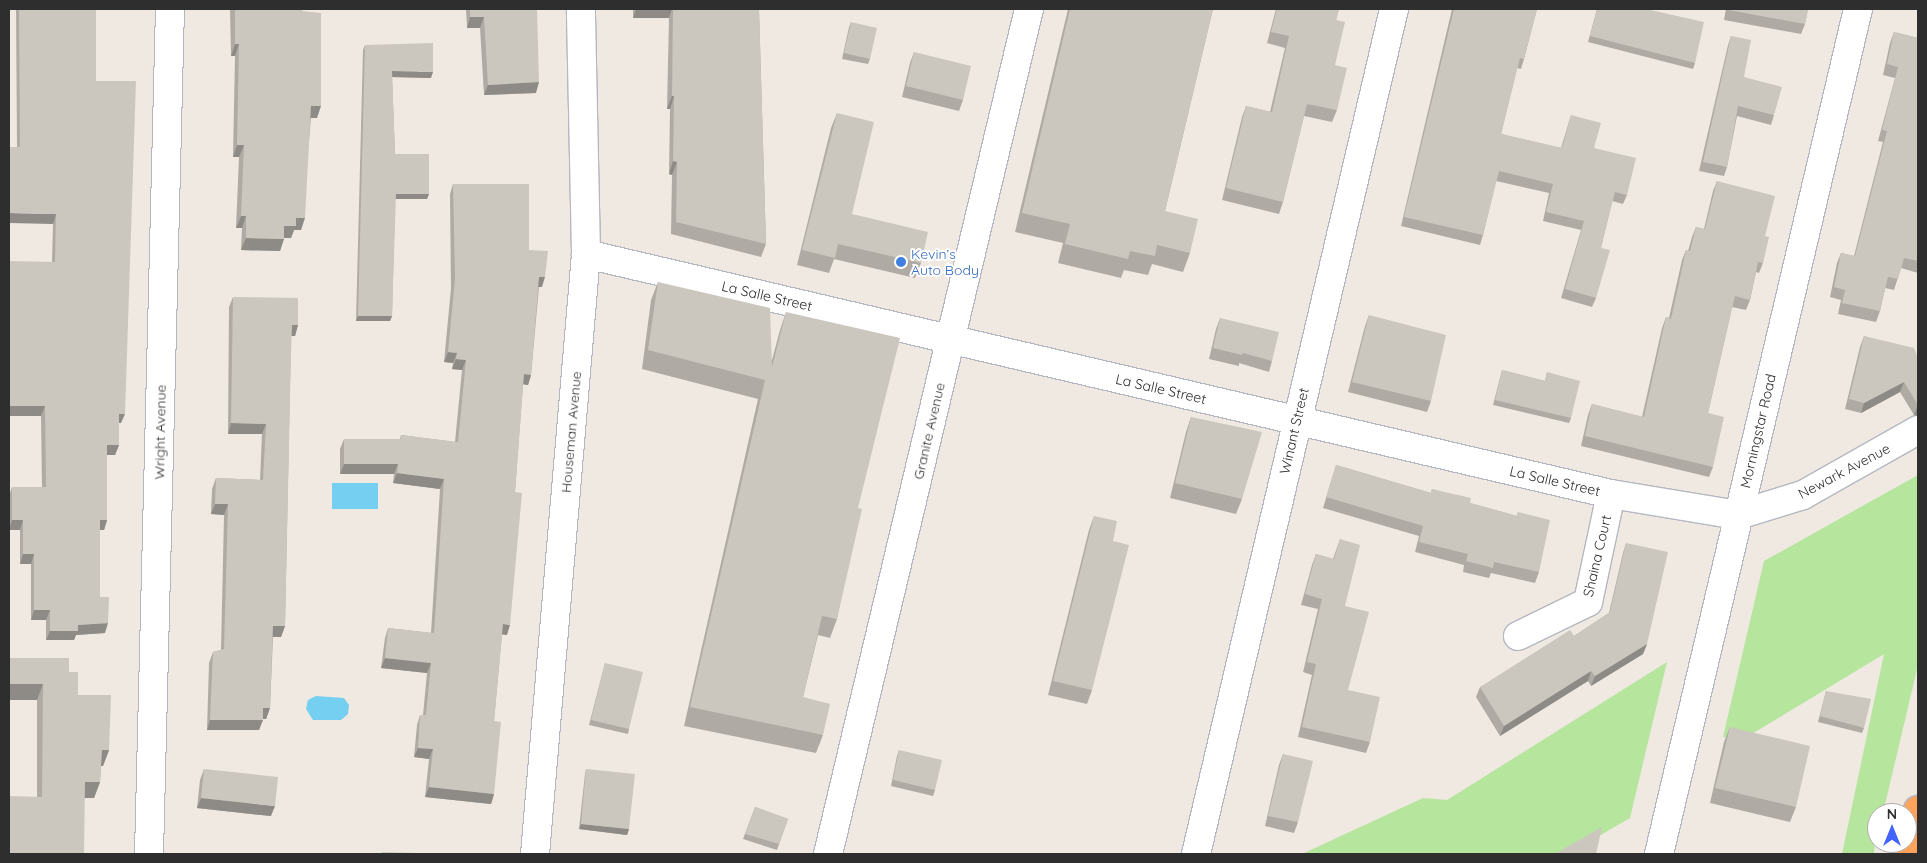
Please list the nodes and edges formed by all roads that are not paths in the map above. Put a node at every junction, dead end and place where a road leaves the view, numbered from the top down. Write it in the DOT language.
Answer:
graph roads {
  1 [pos="170,9"];
  2 [pos="581,9"];
  3 [pos="1029,9"];
  4 [pos="1394,9"];
  5 [pos="1858,9"];
  6 [pos="586,254"];
  7 [pos="951,339"];
  8 [pos="1297,421"];
  9 [pos="1918,430"];
  10 [pos="1611,494"];
  11 [pos="1738,515"];
  12 [pos="1518,636"];
  13 [pos="1918,810"];
  14 [pos="149,854"];
  15 [pos="535,854"];
  16 [pos="828,854"];
  17 [pos="1196,854"];
  18 [pos="1659,854"];
  19 [pos="1908,854"];
  1 -- 14 [label="street, Wright Avenue"];
  2 -- 6 [label="street, Houseman Avenue"];
  3 -- 7 [label="street, Granite Avenue"];
  4 -- 8 [label="street, Winant Street"];
  5 -- 11 [label="street, Morningstar Road"];
  6 -- 7 [label="street, La Salle Street"];
  6 -- 15 [label="street, Houseman Avenue"];
  7 -- 8 [label="street, La Salle Street"];
  7 -- 16 [label="street, Granite Avenue"];
  8 -- 10 [label="street, La Salle Street"];
  8 -- 17 [label="street, Winant Street"];
  9 -- 11 [label="street, Newark Avenue"];
  10 -- 11 [label="street, La Salle Street"];
  10 -- 12 [label="street, Shaina Court"];
  11 -- 18 [label="street, Morningstar Road"];
  13 -- 19 [label="highway"];
}
